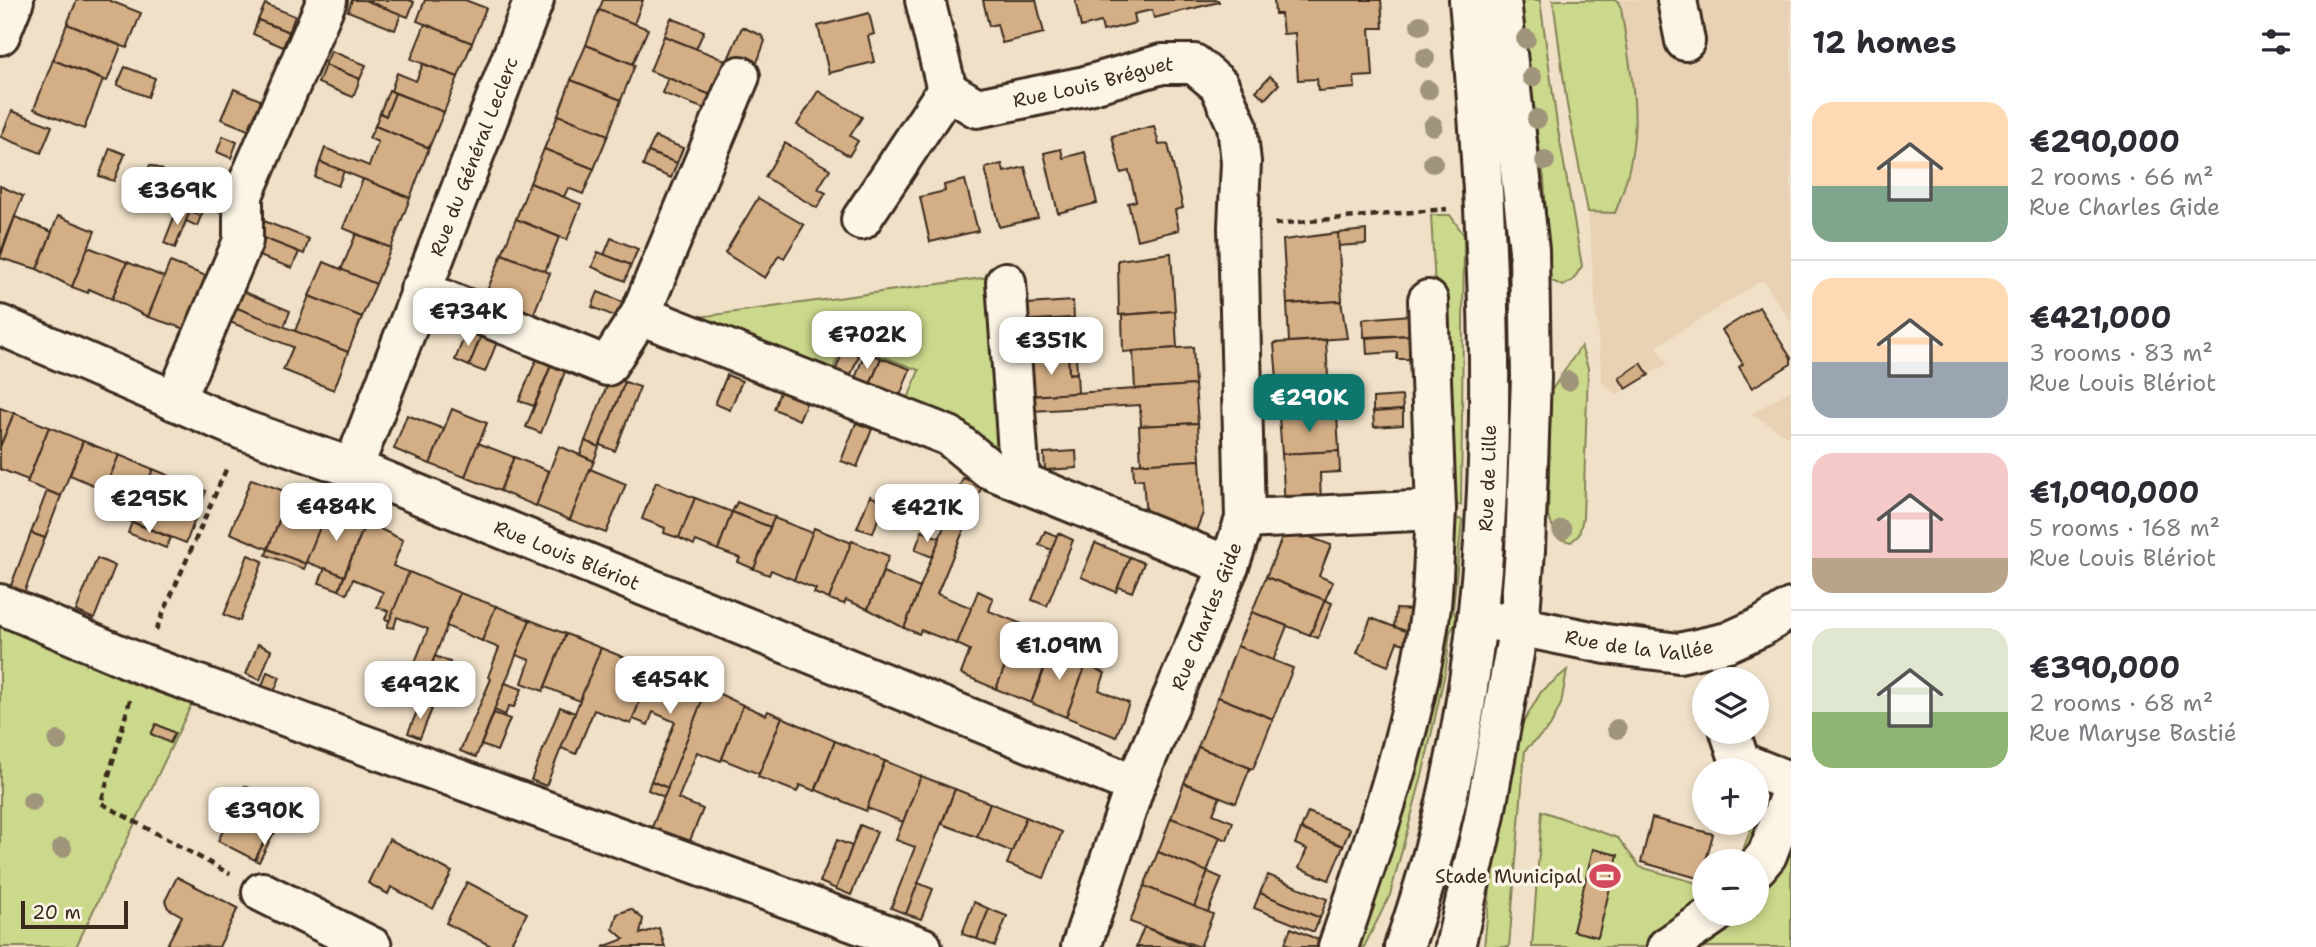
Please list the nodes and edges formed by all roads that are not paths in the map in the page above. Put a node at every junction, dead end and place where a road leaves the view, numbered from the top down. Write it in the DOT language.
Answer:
graph roads {
  1 [pos="14,0"];
  2 [pos="327,0"];
  3 [pos="534,0"];
  4 [pos="925,0"];
  5 [pos="1469,0"];
  6 [pos="1501,0"];
  7 [pos="1677,0"];
  8 [pos="0,35"];
  9 [pos="1685,41"];
  10 [pos="740,76"];
  11 [pos="947,90"];
  12 [pos="861,220"];
  13 [pos="1238,227"];
  14 [pos="1006,282"];
  15 [pos="420,290"];
  16 [pos="1428,300"];
  17 [pos="640,315"];
  18 [pos="0,325"];
  19 [pos="175,401"];
  20 [pos="353,468"];
  21 [pos="1020,481"];
  22 [pos="1436,510"];
  23 [pos="1245,519"];
  24 [pos="1229,566"];
  25 [pos="0,604"];
  26 [pos="1791,608"];
  27 [pos="1479,618"];
  28 [pos="1519,626"];
  29 [pos="1708,664"];
  30 [pos="1734,744"];
  31 [pos="1791,782"];
  32 [pos="1135,785"];
  33 [pos="1791,792"];
  34 [pos="1769,850"];
  35 [pos="262,892"];
  36 [pos="1698,926"];
  37 [pos="1404,943"];
  38 [pos="372,947"];
  39 [pos="922,947"];
  40 [pos="1081,947"];
  41 [pos="1338,947"];
  42 [pos="1455,947"];
  43 [pos="1667,947"];
  1 -- 8 [label="street"];
  2 -- 19 [label="street"];
  3 -- 15 [label="street, Rue du Général Leclerc"];
  4 -- 11 [label="street"];
  5 -- 27 [label="street, Rue de Lille"];
  6 -- 28 [label="street"];
  7 -- 9 [label="street"];
  10 -- 17 [label="street"];
  11 -- 12 [label="street"];
  11 -- 13 [label="street, Rue Louis Bréguet"];
  13 -- 23 [label="street, Rue Charles Gide"];
  14 -- 21 [label="street"];
  15 -- 17 [label="street"];
  15 -- 20 [label="street, Rue du Général Leclerc"];
  16 -- 22 [label="street"];
  17 -- 21 [label="street"];
  18 -- 19 [label="street, Rue Louis Blériot"];
  19 -- 20 [label="street, Rue Louis Blériot"];
  20 -- 32 [label="street, Rue Louis Blériot"];
  21 -- 24 [label="street"];
  22 -- 23 [label="street"];
  22 -- 41 [label="street"];
  23 -- 24 [label="street, Rue Charles Gide"];
  24 -- 32 [label="street, Rue Charles Gide"];
  25 -- 39 [label="street"];
  26 -- 29 [label="street, Rue de la Vallée"];
  27 -- 28 [label="street, Rue de la Vallée"];
  27 -- 37 [label="street, Rue de Lille"];
  28 -- 29 [label="street, Rue de la Vallée"];
  28 -- 42 [label="street"];
  30 -- 31 [label="street"];
  32 -- 40 [label="street, Rue Charles Gide"];
  33 -- 34 [label="street"];
  35 -- 38 [label="street"];
  36 -- 43 [label="street"];
}
